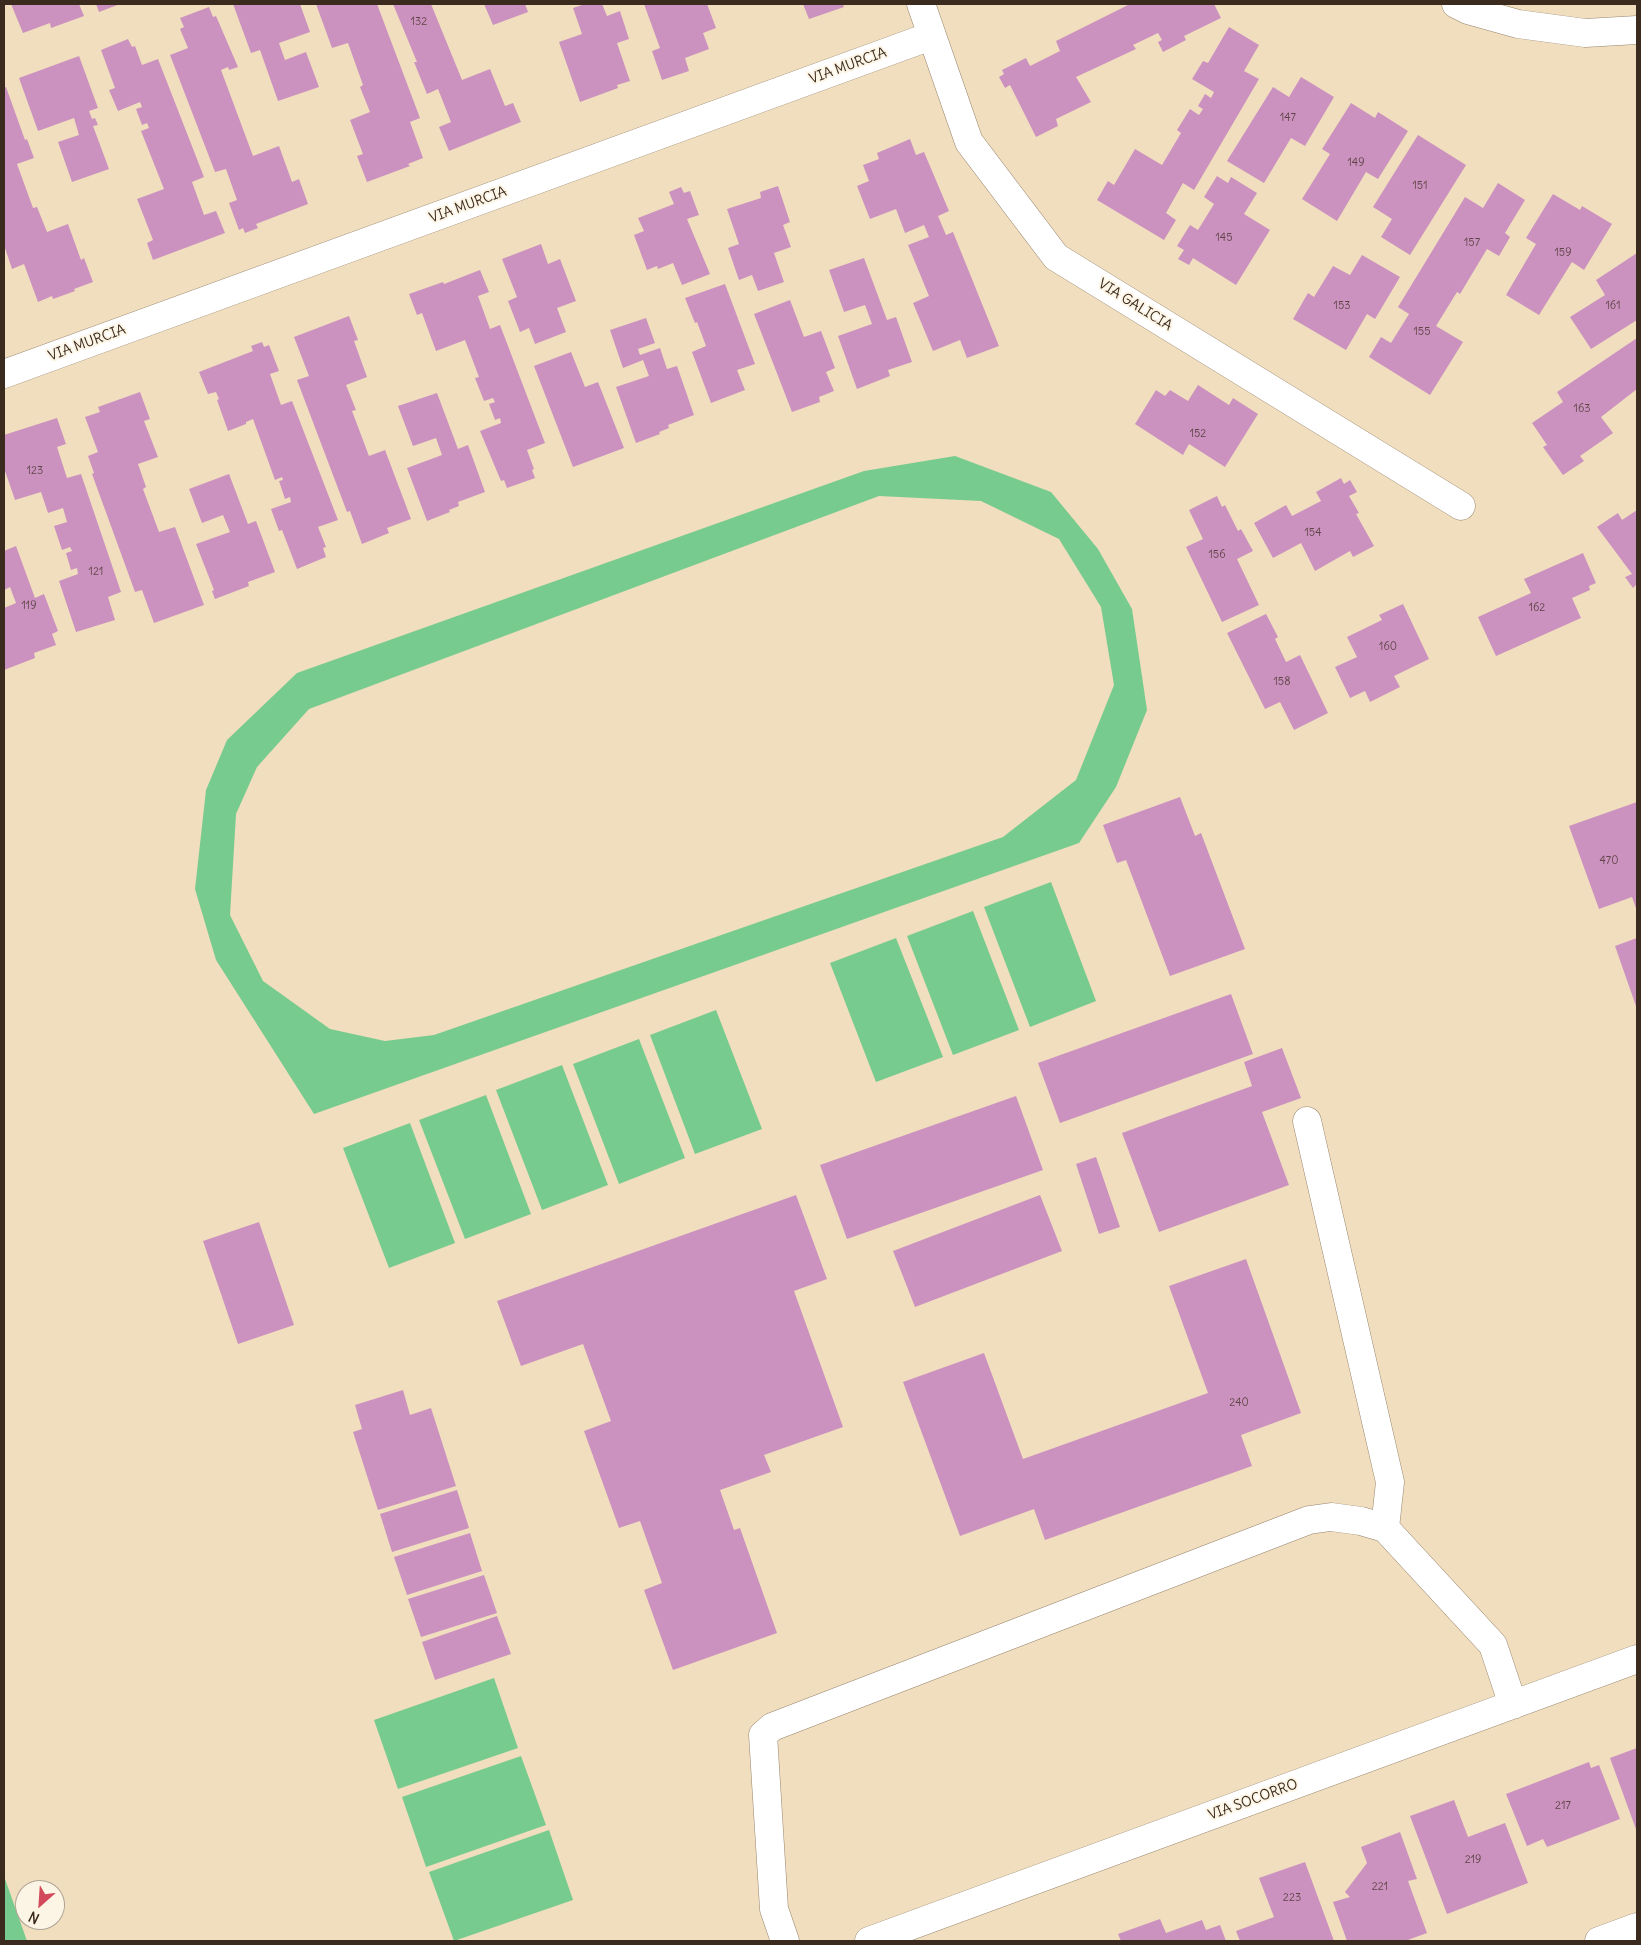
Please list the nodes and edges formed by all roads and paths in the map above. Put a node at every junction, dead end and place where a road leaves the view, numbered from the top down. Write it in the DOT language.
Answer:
graph roads {
  1 [pos="921,4"];
  2 [pos="1456,4"];
  3 [pos="1637,30"];
  4 [pos="931,36"];
  5 [pos="4,374"];
  6 [pos="1461,506"];
  7 [pos="1307,1121"];
  8 [pos="1385,1528"];
  9 [pos="1637,1660"];
  10 [pos="1513,1705"];
  11 [pos="1637,1927"];
  12 [pos="785,1941"];
  13 [pos="869,1941"];
  14 [pos="1599,1941"];
  1 -- 4 [label="street, VIA GALICIA"];
  2 -- 3 [label="street"];
  4 -- 5 [label="street, VIA MURCIA"];
  4 -- 6 [label="street, VIA GALICIA"];
  7 -- 8 [label="street"];
  8 -- 10 [label="street"];
  8 -- 12 [label="street"];
  9 -- 10 [label="street, VIA SOCORRO"];
  10 -- 13 [label="street, VIA SOCORRO"];
  11 -- 14 [label="street"];
}
